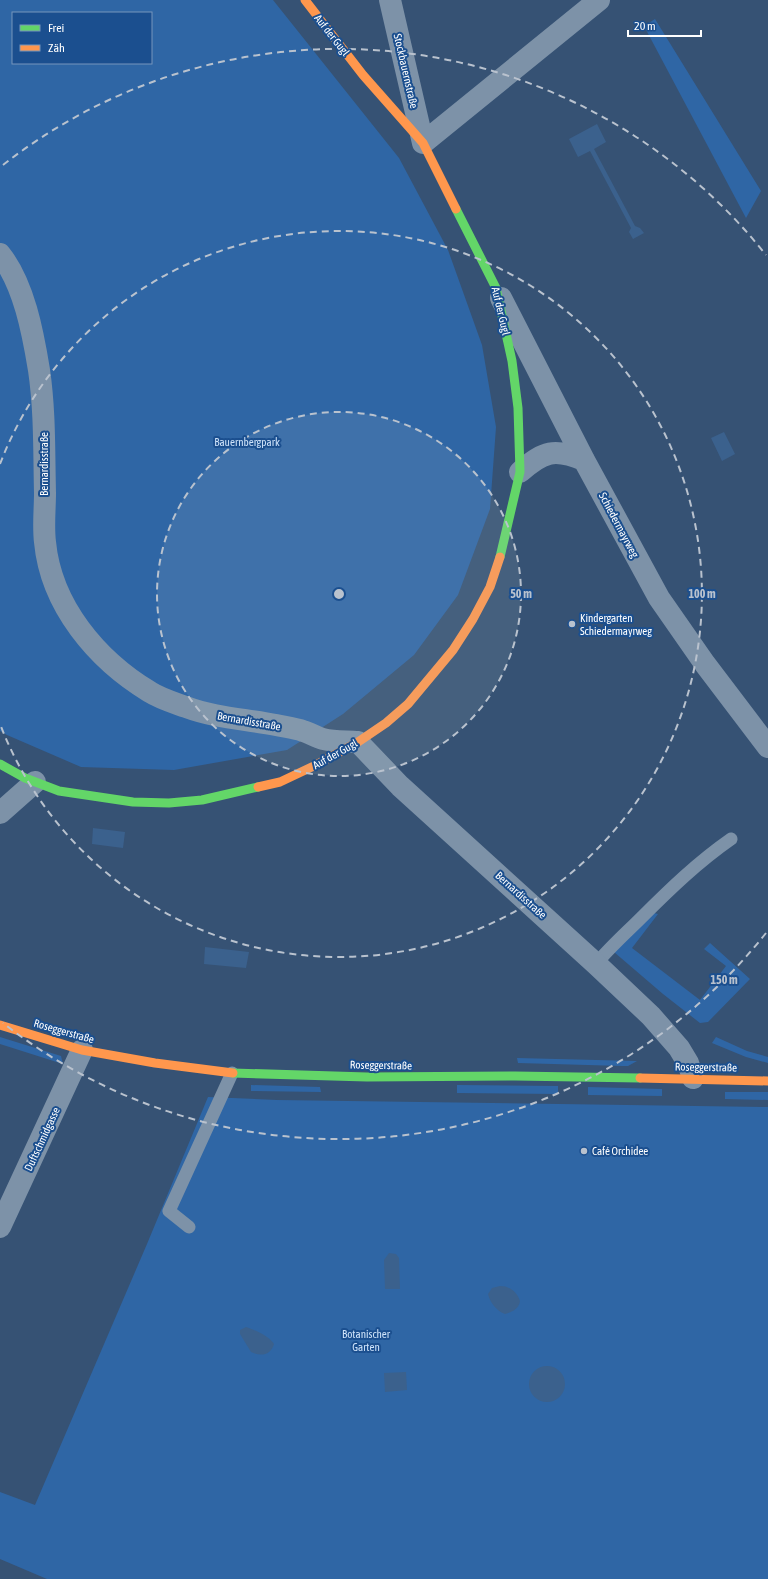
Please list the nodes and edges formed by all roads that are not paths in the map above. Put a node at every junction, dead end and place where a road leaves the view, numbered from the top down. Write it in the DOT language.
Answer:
graph roads {
  1 [pos="305,0"];
  2 [pos="390,0"];
  3 [pos="599,0"];
  4 [pos="423,143"];
  5 [pos="0,254"];
  6 [pos="496,288"];
  7 [pos="584,460"];
  8 [pos="520,472"];
  9 [pos="358,742"];
  10 [pos="768,747"];
  11 [pos="0,764"];
  12 [pos="35,782"];
  13 [pos="0,813"];
  14 [pos="731,839"];
  15 [pos="596,964"];
  16 [pos="0,1025"];
  17 [pos="82,1050"];
  18 [pos="232,1073"];
  19 [pos="693,1078"];
  20 [pos="768,1081"];
  21 [pos="0,1227"];
  22 [pos="189,1227"];
  1 -- 4 [label="street, Auf der Gugl"];
  2 -- 4 [label="street, Stockbauernstraße"];
  3 -- 4 [label="street"];
  4 -- 6 [label="street, Auf der Gugl"];
  5 -- 9 [label="street, Bernardisstraße"];
  6 -- 7 [label="street, Schiedermayrweg"];
  6 -- 8 [label="street, Auf der Gugl"];
  7 -- 8 [label="street"];
  7 -- 10 [label="street, Schiedermayrweg"];
  8 -- 9 [label="street, Auf der Gugl"];
  9 -- 12 [label="street, Auf der Gugl"];
  9 -- 15 [label="street, Bernardisstraße"];
  11 -- 12 [label="street, Auf der Gugl"];
  12 -- 13 [label="street"];
  14 -- 15 [label="lane"];
  15 -- 19 [label="street, Bernardisstraße"];
  16 -- 17 [label="street, Roseggerstraße"];
  17 -- 18 [label="street, Roseggerstraße"];
  17 -- 21 [label="street, Duftschmidgasse"];
  18 -- 19 [label="street, Roseggerstraße"];
  18 -- 22 [label="lane"];
  19 -- 20 [label="street, Roseggerstraße"];
}
